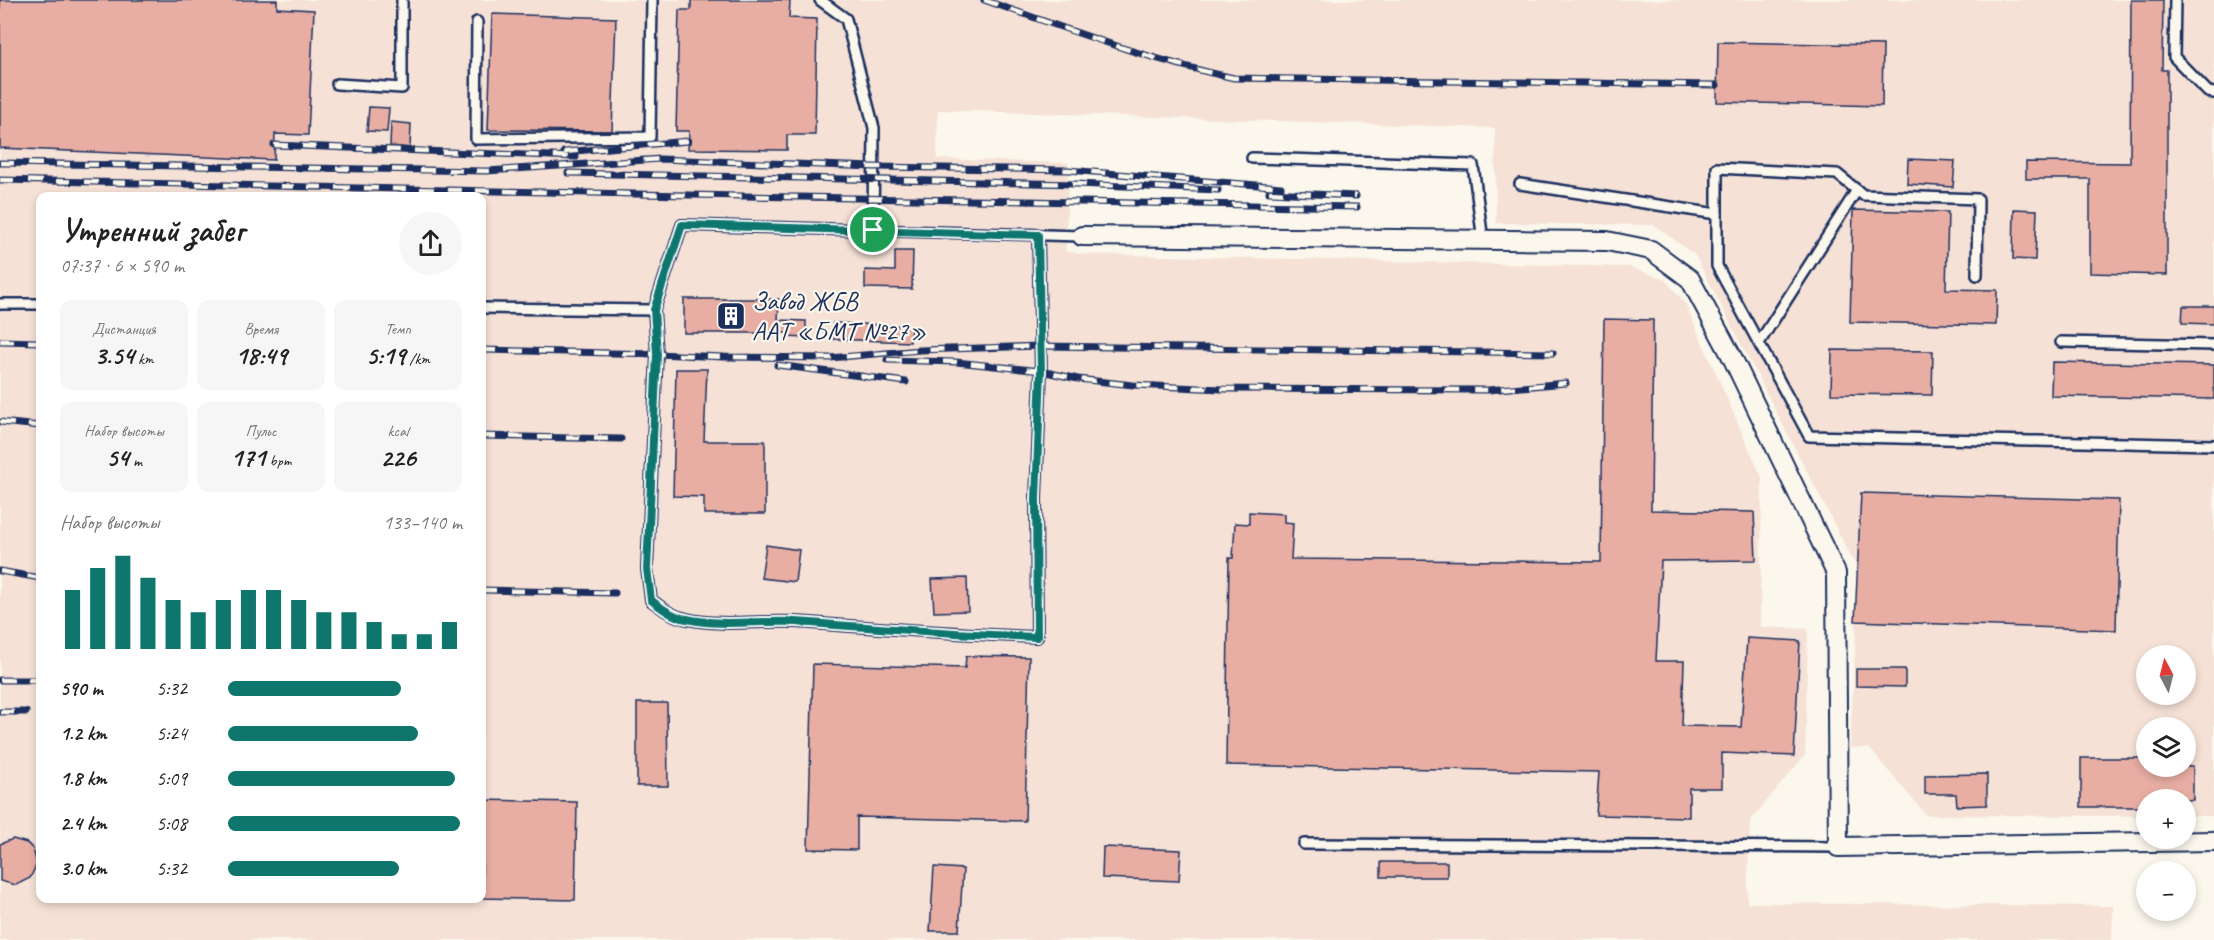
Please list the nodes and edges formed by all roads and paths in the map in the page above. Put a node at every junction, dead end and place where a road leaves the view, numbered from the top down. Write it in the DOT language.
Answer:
graph roads {
  1 [pos="402,0"];
  2 [pos="652,0"];
  3 [pos="820,0"];
  4 [pos="2175,0"];
  5 [pos="477,22"];
  6 [pos="337,84"];
  7 [pos="2214,93"];
  8 [pos="1252,158"];
  9 [pos="1520,184"];
  10 [pos="1857,190"];
  11 [pos="1717,214"];
  12 [pos="873,230"];
  13 [pos="1038,235"];
  14 [pos="1082,236"];
  15 [pos="1483,241"];
  16 [pos="1977,275"];
  17 [pos="0,304"];
  18 [pos="36,304"];
  19 [pos="486,308"];
  20 [pos="654,310"];
  21 [pos="1758,342"];
  22 [pos="2061,342"];
  23 [pos="2214,345"];
  24 [pos="2214,445"];
  25 [pos="2214,841"];
  26 [pos="1304,844"];
  27 [pos="1838,847"];
  1 -- 6 [label="lane"];
  2 -- 5 [label="lane"];
  3 -- 12 [label="lane"];
  4 -- 7 [label="lane"];
  8 -- 15 [label="lane"];
  9 -- 11 [label="lane"];
  10 -- 11 [label="lane"];
  10 -- 16 [label="lane"];
  10 -- 21 [label="lane"];
  11 -- 21 [label="lane"];
  12 -- 13 [label="lane"];
  12 -- 20 [label="lane"];
  13 -- 14 [label="lane"];
  13 -- 20 [label="lane"];
  14 -- 15 [label="street"];
  15 -- 27 [label="street"];
  17 -- 18 [label="lane"];
  19 -- 20 [label="lane"];
  21 -- 24 [label="lane"];
  22 -- 23 [label="lane"];
  25 -- 27 [label="street"];
  26 -- 27 [label="lane"];
}
